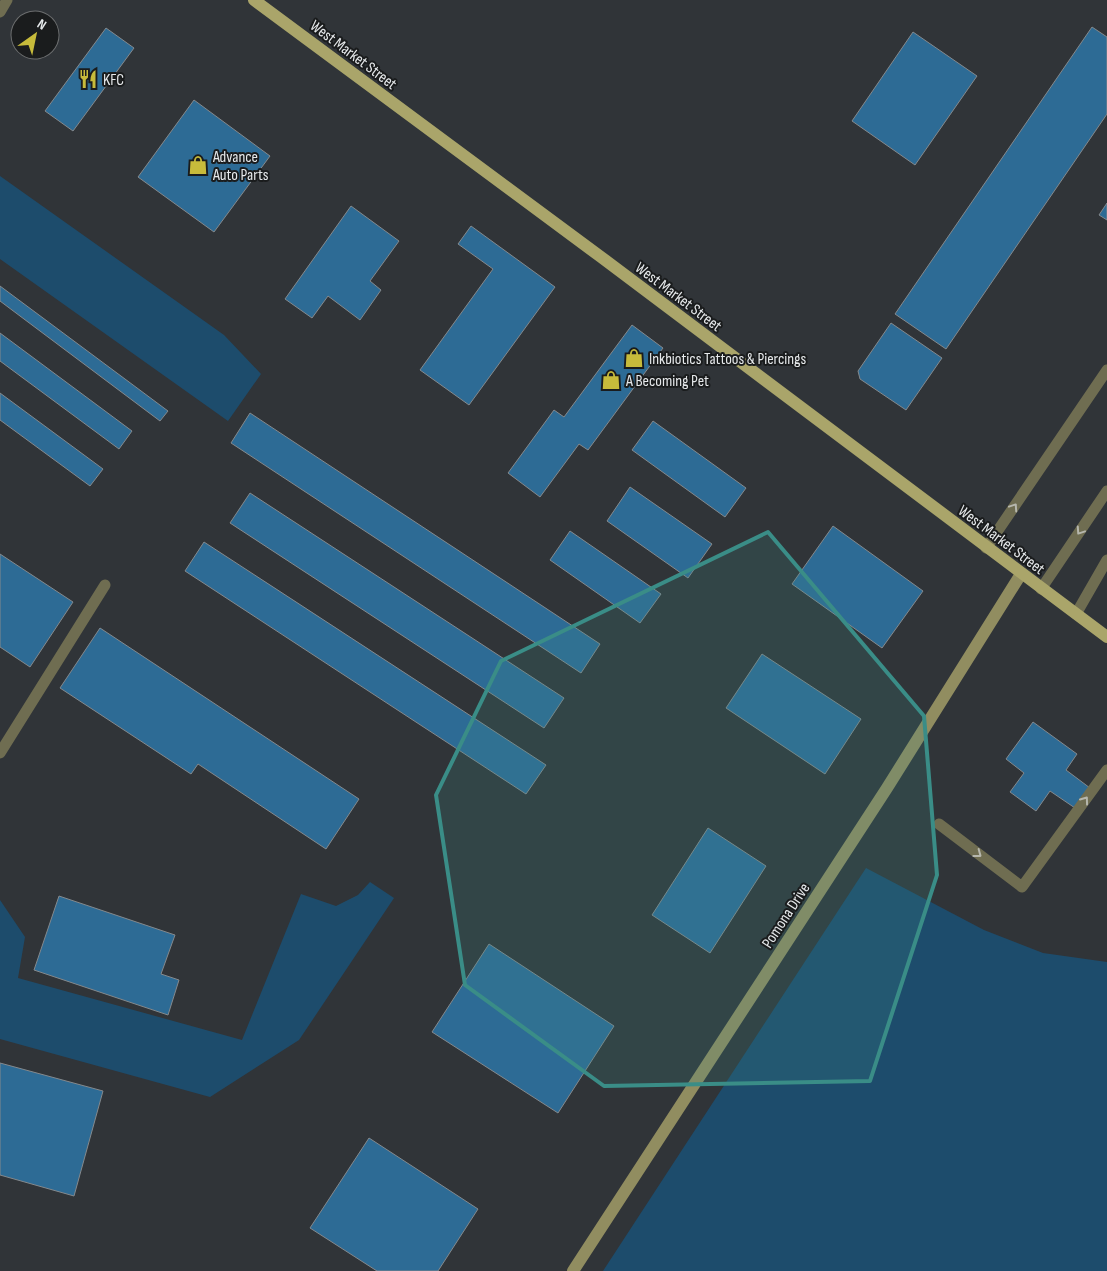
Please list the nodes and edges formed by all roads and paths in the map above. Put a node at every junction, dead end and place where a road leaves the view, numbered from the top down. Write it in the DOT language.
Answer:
graph roads {
  1 [pos="8,0"];
  2 [pos="254,0"];
  3 [pos="0,12"];
  4 [pos="1107,370"];
  5 [pos="1107,491"];
  6 [pos="986,548"];
  7 [pos="1107,560"];
  8 [pos="1021,574"];
  9 [pos="104,585"];
  10 [pos="1041,589"];
  11 [pos="1076,614"];
  12 [pos="1107,637"];
  13 [pos="0,753"];
  14 [pos="1107,770"];
  15 [pos="939,824"];
  16 [pos="573,1271"];
  1 -- 3 [label="lane"];
  2 -- 6 [label="main road, West Market Street"];
  6 -- 4 [label="lane, one-way"];
  5 -- 10 [label="lane, one-way"];
  6 -- 8 [label="main road, West Market Street"];
  7 -- 11 [label="lane"];
  8 -- 10 [label="main road, West Market Street"];
  8 -- 16 [label="street, Pomona Drive"];
  9 -- 13 [label="lane"];
  10 -- 11 [label="main road, West Market Street"];
  11 -- 12 [label="main road, West Market Street"];
  15 -- 14 [label="lane, one-way"];
}
